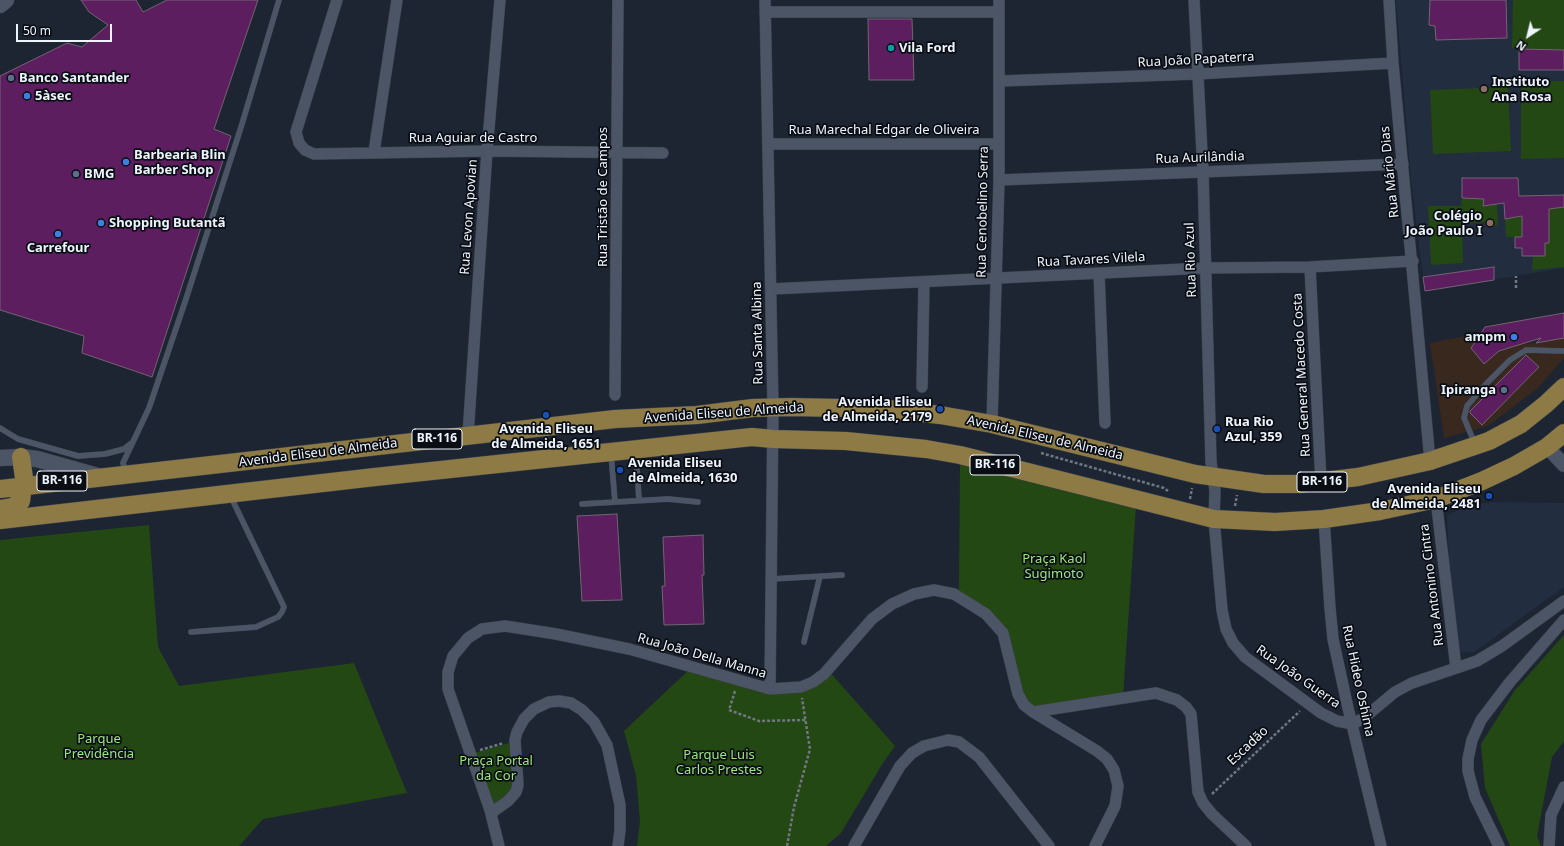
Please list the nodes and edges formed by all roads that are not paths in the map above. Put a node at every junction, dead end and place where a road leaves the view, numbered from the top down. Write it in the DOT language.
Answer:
graph roads {
  1 [pos="6,0"];
  2 [pos="279,0"];
  3 [pos="337,0"];
  4 [pos="397,0"];
  5 [pos="500,0"];
  6 [pos="618,0"];
  7 [pos="765,0"];
  8 [pos="998,0"];
  9 [pos="1194,0"];
  10 [pos="1389,0"];
  11 [pos="0,5"];
  12 [pos="765,12"];
  13 [pos="998,12"];
  14 [pos="1393,63"];
  15 [pos="1197,74"];
  16 [pos="1000,81"];
  17 [pos="768,144"];
  18 [pos="998,144"];
  19 [pos="487,151"];
  20 [pos="374,152"];
  21 [pos="617,152"];
  22 [pos="663,153"];
  23 [pos="1403,164"];
  24 [pos="1203,172"];
  25 [pos="999,180"];
  26 [pos="1413,261"];
  27 [pos="1310,267"];
  28 [pos="1206,268"];
  29 [pos="1099,273"];
  30 [pos="996,278"];
  31 [pos="924,282"];
  32 [pos="770,289"];
  33 [pos="1564,350"];
  34 [pos="922,387"];
  35 [pos="1564,387"];
  36 [pos="616,395"];
  37 [pos="773,408"];
  38 [pos="1105,422"];
  39 [pos="992,424"];
  40 [pos="0,428"];
  41 [pos="468,435"];
  42 [pos="773,439"];
  43 [pos="134,440"];
  44 [pos="1559,440"];
  45 [pos="1476,446"];
  46 [pos="636,450"];
  47 [pos="611,452"];
  48 [pos="21,457"];
  49 [pos="0,458"];
  50 [pos="1562,460"];
  51 [pos="1430,461"];
  52 [pos="127,474"];
  53 [pos="1213,476"];
  54 [pos="101,477"];
  55 [pos="1321,482"];
  56 [pos="24,486"];
  57 [pos="0,489"];
  58 [pos="230,494"];
  59 [pos="1436,498"];
  60 [pos="639,500"];
  61 [pos="615,502"];
  62 [pos="698,502"];
  63 [pos="582,504"];
  64 [pos="0,509"];
  65 [pos="1214,519"];
  66 [pos="1324,519"];
  67 [pos="0,520"];
  68 [pos="842,575"];
  69 [pos="820,576"];
  70 [pos="771,579"];
  71 [pos="1564,601"];
  72 [pos="1564,620"];
  73 [pos="191,632"];
  74 [pos="804,642"];
  75 [pos="1456,668"];
  76 [pos="770,689"];
  77 [pos="1033,712"];
  78 [pos="1353,724"];
  79 [pos="1564,787"];
  80 [pos="492,813"];
  81 [pos="499,846"];
  82 [pos="618,846"];
  83 [pos="854,846"];
  84 [pos="1049,846"];
  85 [pos="1095,846"];
  86 [pos="1246,846"];
  87 [pos="1381,846"];
  88 [pos="1499,846"];
  89 [pos="1549,846"];
  1 -- 11 [label="main road"];
  2 -- 43 [label="lane"];
  3 -- 20 [label="street, Rua Aguiar de Castro"];
  4 -- 20 [label="street"];
  5 -- 19 [label="street, Rua Levon Apovian"];
  6 -- 21 [label="street, Rua Tristão de Campos"];
  7 -- 12 [label="street, Rua Santa Albina"];
  8 -- 13 [label="street, Rua Cenobelino Serra"];
  9 -- 15 [label="street, Rua Rio Azul"];
  10 -- 14 [label="street, Rua Mário Dias"];
  12 -- 13 [label="street"];
  12 -- 17 [label="street, Rua Santa Albina"];
  13 -- 16 [label="street, Rua Cenobelino Serra"];
  14 -- 15 [label="street, Rua João Papaterra"];
  14 -- 23 [label="street, Rua Mário Dias"];
  15 -- 16 [label="street, Rua João Papaterra"];
  15 -- 24 [label="street, Rua Rio Azul"];
  16 -- 18 [label="street, Rua Cenobelino Serra"];
  17 -- 18 [label="street, Rua Marechal Edgar de Oliveira"];
  17 -- 32 [label="street, Rua Santa Albina"];
  18 -- 25 [label="street, Rua Cenobelino Serra"];
  19 -- 20 [label="street, Rua Aguiar de Castro"];
  19 -- 21 [label="street, Rua Aguiar de Castro"];
  19 -- 41 [label="street, Rua Levon Apovian"];
  21 -- 22 [label="street, Rua Aguiar de Castro"];
  21 -- 36 [label="street, Rua Tristão de Campos"];
  23 -- 24 [label="street, Rua Aurilândia"];
  23 -- 26 [label="street, Rua Mário Dias"];
  24 -- 25 [label="street, Rua Aurilândia"];
  24 -- 28 [label="street, Rua Rio Azul"];
  25 -- 30 [label="street, Rua Cenobelino Serra"];
  26 -- 27 [label="street, Rua Tavares Vilela"];
  26 -- 51 [label="street, Rua Mário Dias"];
  27 -- 28 [label="street, Rua Tavares Vilela"];
  27 -- 55 [label="street, Rua General Macedo Costa"];
  28 -- 29 [label="street, Rua Tavares Vilela"];
  28 -- 53 [label="street, Rua Rio Azul"];
  29 -- 30 [label="street, Rua Tavares Vilela"];
  29 -- 38 [label="street"];
  30 -- 31 [label="street, Rua Tavares Vilela"];
  30 -- 39 [label="street, Rua Cenobelino Serra"];
  31 -- 32 [label="street, Rua Tavares Vilela"];
  31 -- 34 [label="street"];
  32 -- 37 [label="street, Rua Santa Albina"];
  33 -- 45 [label="lane"];
  35 -- 45 [label="main road, Avenida Eliseu de Almeida / BR-116"];
  37 -- 39 [label="main road, Avenida Eliseu de Almeida / BR-116"];
  37 -- 41 [label="main road, Avenida Eliseu de Almeida / BR-116"];
  37 -- 42 [label="street, Rua Santa Albina"];
  39 -- 53 [label="main road, Avenida Eliseu de Almeida / BR-116"];
  40 -- 43 [label="lane"];
  41 -- 52 [label="main road, Avenida Eliseu de Almeida / BR-116"];
  42 -- 46 [label="main road, Avenida Eliseu de Almeida / BR-116"];
  42 -- 65 [label="main road, Avenida Eliseu de Almeida / BR-116"];
  42 -- 70 [label="street, Rua Santa Albina"];
  43 -- 52 [label="lane"];
  44 -- 50 [label="street"];
  44 -- 59 [label="main road, Avenida Eliseu de Almeida / BR-116"];
  45 -- 51 [label="main road, Avenida Eliseu de Almeida / BR-116"];
  46 -- 47 [label="main road, Avenida Eliseu de Almeida / BR-116"];
  46 -- 60 [label="lane"];
  47 -- 58 [label="main road, Avenida Eliseu de Almeida / BR-116"];
  47 -- 61 [label="lane"];
  48 -- 49 [label="main road"];
  48 -- 54 [label="main road"];
  48 -- 56 [label="main road"];
  51 -- 55 [label="main road, Avenida Eliseu de Almeida / BR-116"];
  52 -- 54 [label="main road, Avenida Eliseu de Almeida / BR-116"];
  53 -- 55 [label="main road, Avenida Eliseu de Almeida / BR-116"];
  53 -- 65 [label="street, Rua Rio Azul"];
  54 -- 56 [label="main road, Avenida Eliseu de Almeida / BR-116"];
  56 -- 57 [label="main road, Avenida Eliseu de Almeida / BR-116"];
  56 -- 64 [label="main road"];
  58 -- 67 [label="main road, Avenida Eliseu de Almeida / BR-116"];
  58 -- 73 [label="lane"];
  59 -- 66 [label="main road, Avenida Eliseu de Almeida / BR-116"];
  59 -- 75 [label="street, Rua Antonino Cintra"];
  60 -- 61 [label="lane"];
  60 -- 62 [label="lane"];
  61 -- 63 [label="lane"];
  65 -- 66 [label="main road, Avenida Eliseu de Almeida / BR-116"];
  65 -- 78 [label="street, Rua João Guerra"];
  66 -- 78 [label="street, Rua Hideo Oshima"];
  68 -- 69 [label="lane"];
  69 -- 70 [label="lane"];
  69 -- 74 [label="lane"];
  70 -- 76 [label="street, Rua Santa Albina"];
  71 -- 75 [label="street"];
  72 -- 88 [label="street"];
  75 -- 78 [label="street"];
  76 -- 77 [label="street, Rua João Della Manna"];
  76 -- 80 [label="street, Rua João Della Manna"];
  77 -- 85 [label="street, Rua João Della Manna"];
  77 -- 86 [label="street"];
  78 -- 87 [label="street, Rua Hideo Oshima"];
  79 -- 89 [label="street"];
  80 -- 81 [label="street, Rua João Della Manna"];
  80 -- 82 [label="street"];
  83 -- 84 [label="street"];
}
